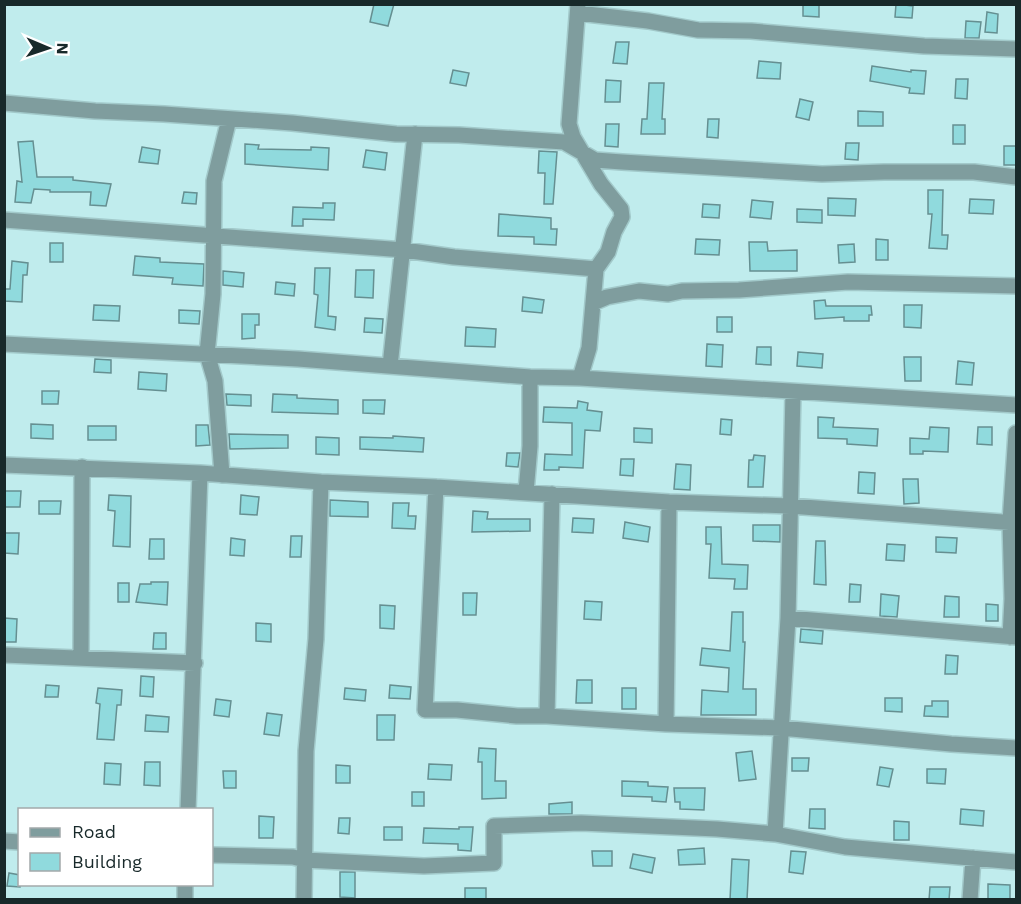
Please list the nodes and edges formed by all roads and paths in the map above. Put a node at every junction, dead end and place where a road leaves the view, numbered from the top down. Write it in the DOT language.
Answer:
graph roads {
  1 [pos="578,9"];
  2 [pos="1017,49"];
  3 [pos="4,103"];
  4 [pos="229,119"];
  5 [pos="415,134"];
  6 [pos="582,153"];
  7 [pos="1017,177"];
  8 [pos="4,219"];
  9 [pos="214,237"];
  10 [pos="404,250"];
  11 [pos="596,269"];
  12 [pos="1017,286"];
  13 [pos="593,303"];
  14 [pos="4,344"];
  15 [pos="207,354"];
  16 [pos="390,366"];
  17 [pos="530,377"];
  18 [pos="580,378"];
  19 [pos="793,392"];
  20 [pos="1017,405"];
  21 [pos="1017,433"];
  22 [pos="4,465"];
  23 [pos="82,467"];
  24 [pos="200,473"];
  25 [pos="222,475"];
  26 [pos="321,482"];
  27 [pos="436,487"];
  28 [pos="526,492"];
  29 [pos="552,494"];
  30 [pos="669,502"];
  31 [pos="790,506"];
  32 [pos="1013,522"];
  33 [pos="788,618"];
  34 [pos="1013,637"];
  35 [pos="4,655"];
  36 [pos="81,658"];
  37 [pos="195,663"];
  38 [pos="547,716"];
  39 [pos="666,724"];
  40 [pos="781,728"];
  41 [pos="1017,748"];
  42 [pos="188,808"];
  43 [pos="776,834"];
  44 [pos="213,855"];
  45 [pos="973,858"];
  46 [pos="305,860"];
  47 [pos="1017,862"];
  48 [pos="304,900"];
  49 [pos="970,900"];
  1 -- 2 [label="street"];
  1 -- 6 [label="street"];
  3 -- 4 [label="street"];
  4 -- 5 [label="street"];
  4 -- 9 [label="street"];
  5 -- 6 [label="street"];
  5 -- 10 [label="street"];
  6 -- 7 [label="street"];
  6 -- 11 [label="street"];
  8 -- 9 [label="street"];
  9 -- 10 [label="street"];
  9 -- 15 [label="street"];
  10 -- 11 [label="street"];
  10 -- 16 [label="street"];
  11 -- 13 [label="street"];
  12 -- 13 [label="street"];
  13 -- 18 [label="street"];
  14 -- 15 [label="street"];
  15 -- 16 [label="street"];
  15 -- 25 [label="street"];
  16 -- 17 [label="street"];
  17 -- 18 [label="street"];
  17 -- 28 [label="street"];
  18 -- 19 [label="street"];
  19 -- 20 [label="street"];
  19 -- 31 [label="street"];
  21 -- 32 [label="street"];
  22 -- 23 [label="street"];
  23 -- 24 [label="street"];
  23 -- 36 [label="street"];
  24 -- 25 [label="street"];
  24 -- 37 [label="street"];
  25 -- 26 [label="street"];
  26 -- 27 [label="street"];
  26 -- 46 [label="street"];
  27 -- 28 [label="street"];
  27 -- 38 [label="street"];
  28 -- 29 [label="street"];
  29 -- 30 [label="street"];
  29 -- 38 [label="street"];
  30 -- 31 [label="street"];
  30 -- 39 [label="street"];
  31 -- 32 [label="street"];
  31 -- 33 [label="street"];
  32 -- 34 [label="street"];
  33 -- 34 [label="street"];
  33 -- 40 [label="street"];
  35 -- 36 [label="street"];
  36 -- 37 [label="street"];
  37 -- 42 [label="street"];
  38 -- 39 [label="street"];
  39 -- 40 [label="street"];
  40 -- 41 [label="street"];
  40 -- 43 [label="street"];
  43 -- 45 [label="street"];
  43 -- 46 [label="street"];
  44 -- 46 [label="street"];
  45 -- 47 [label="street"];
  45 -- 49 [label="street"];
  46 -- 48 [label="street"];
}
